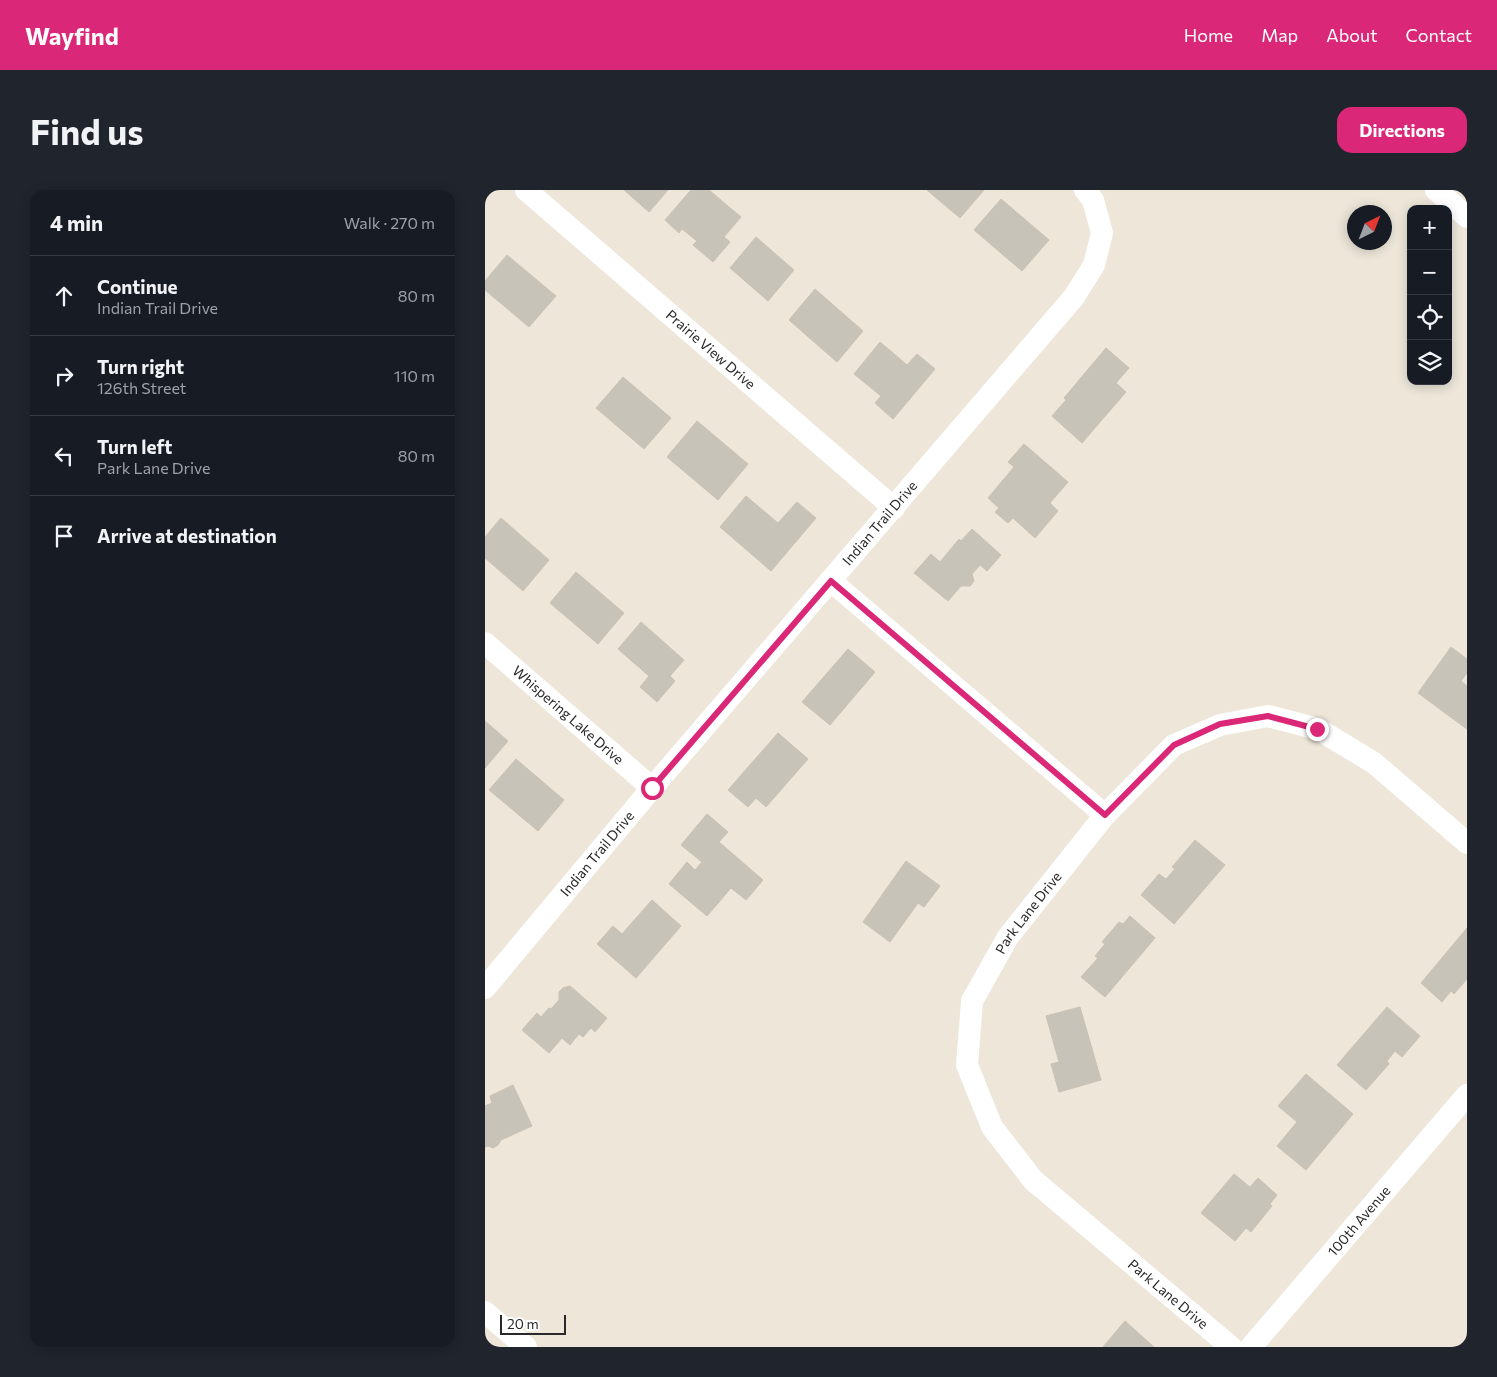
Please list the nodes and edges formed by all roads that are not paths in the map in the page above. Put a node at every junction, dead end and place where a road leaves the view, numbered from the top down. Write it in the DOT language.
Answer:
graph roads {
  1 [pos="526,190"];
  2 [pos="1085,190"];
  3 [pos="1436,190"];
  4 [pos="1467,217"];
  5 [pos="894,508"];
  6 [pos="831,581"];
  7 [pos="485,643"];
  8 [pos="652,788"];
  9 [pos="1105,815"];
  10 [pos="1467,843"];
  11 [pos="485,988"];
  12 [pos="1467,1095"];
  13 [pos="485,1312"];
  14 [pos="526,1347"];
  15 [pos="1231,1347"];
  16 [pos="1251,1347"];
  1 -- 5 [label="street, Prairie View Drive"];
  2 -- 5 [label="street, Indian Trail Drive"];
  3 -- 4 [label="street"];
  5 -- 6 [label="street, Indian Trail Drive"];
  6 -- 8 [label="street, Indian Trail Drive"];
  6 -- 9 [label="street"];
  7 -- 8 [label="street, Whispering Lake Drive"];
  8 -- 11 [label="street, Indian Trail Drive"];
  9 -- 10 [label="street, Park Lane Drive"];
  9 -- 15 [label="street, Park Lane Drive"];
  12 -- 16 [label="street, 100th Avenue"];
  13 -- 14 [label="street"];
}
